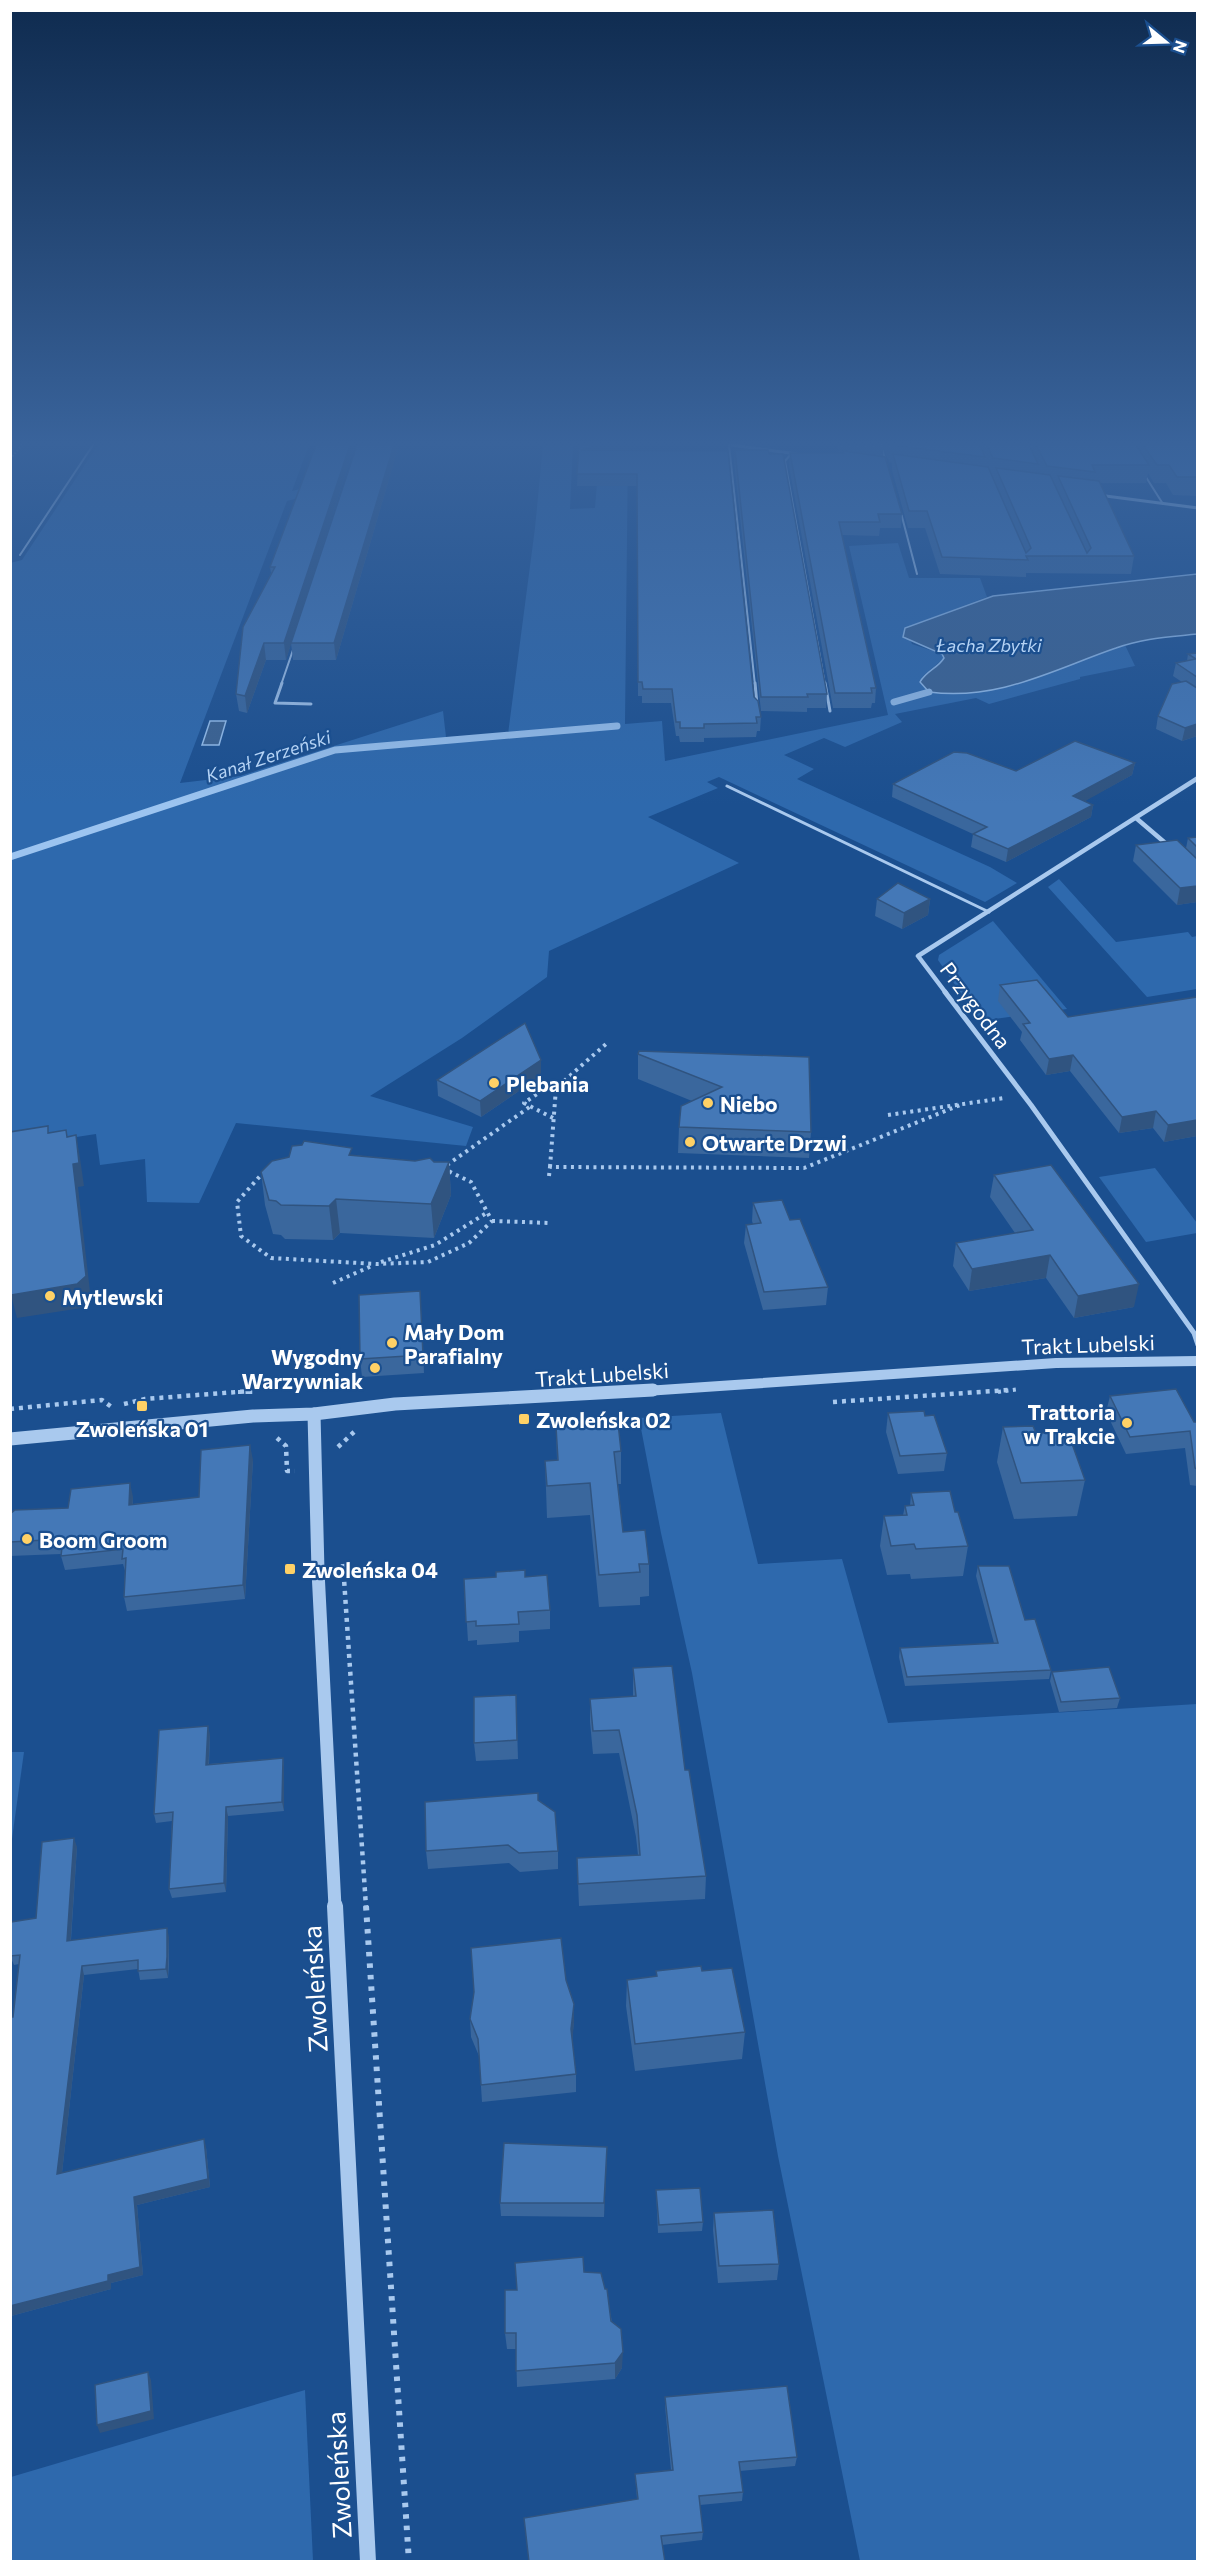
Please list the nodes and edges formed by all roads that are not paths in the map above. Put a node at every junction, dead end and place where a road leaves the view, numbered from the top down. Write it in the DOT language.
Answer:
graph roads {
  1 [pos="744,565"];
  2 [pos="804,565"];
  3 [pos="915,565"];
  4 [pos="917,574"];
  5 [pos="297,636"];
  6 [pos="311,704"];
  7 [pos="758,711"];
  8 [pos="830,711"];
  9 [pos="1197,778"];
  10 [pos="727,786"];
  11 [pos="1136,818"];
  12 [pos="1175,851"];
  13 [pos="989,912"];
  14 [pos="1197,1345"];
  15 [pos="1197,1361"];
  16 [pos="314,1414"];
  17 [pos="10,1439"];
  18 [pos="368,2562"];
  1 -- 7 [label="lane"];
  2 -- 8 [label="lane"];
  3 -- 4 [label="lane"];
  5 -- 6 [label="lane"];
  9 -- 11 [label="street, Przygodna"];
  10 -- 13 [label="lane"];
  11 -- 12 [label="street"];
  11 -- 13 [label="street, Przygodna"];
  13 -- 14 [label="street, Przygodna"];
  15 -- 16 [label="street, Trakt Lubelski"];
  16 -- 17 [label="street, Trakt Lubelski"];
  16 -- 18 [label="street, Zwoleńska"];
}
